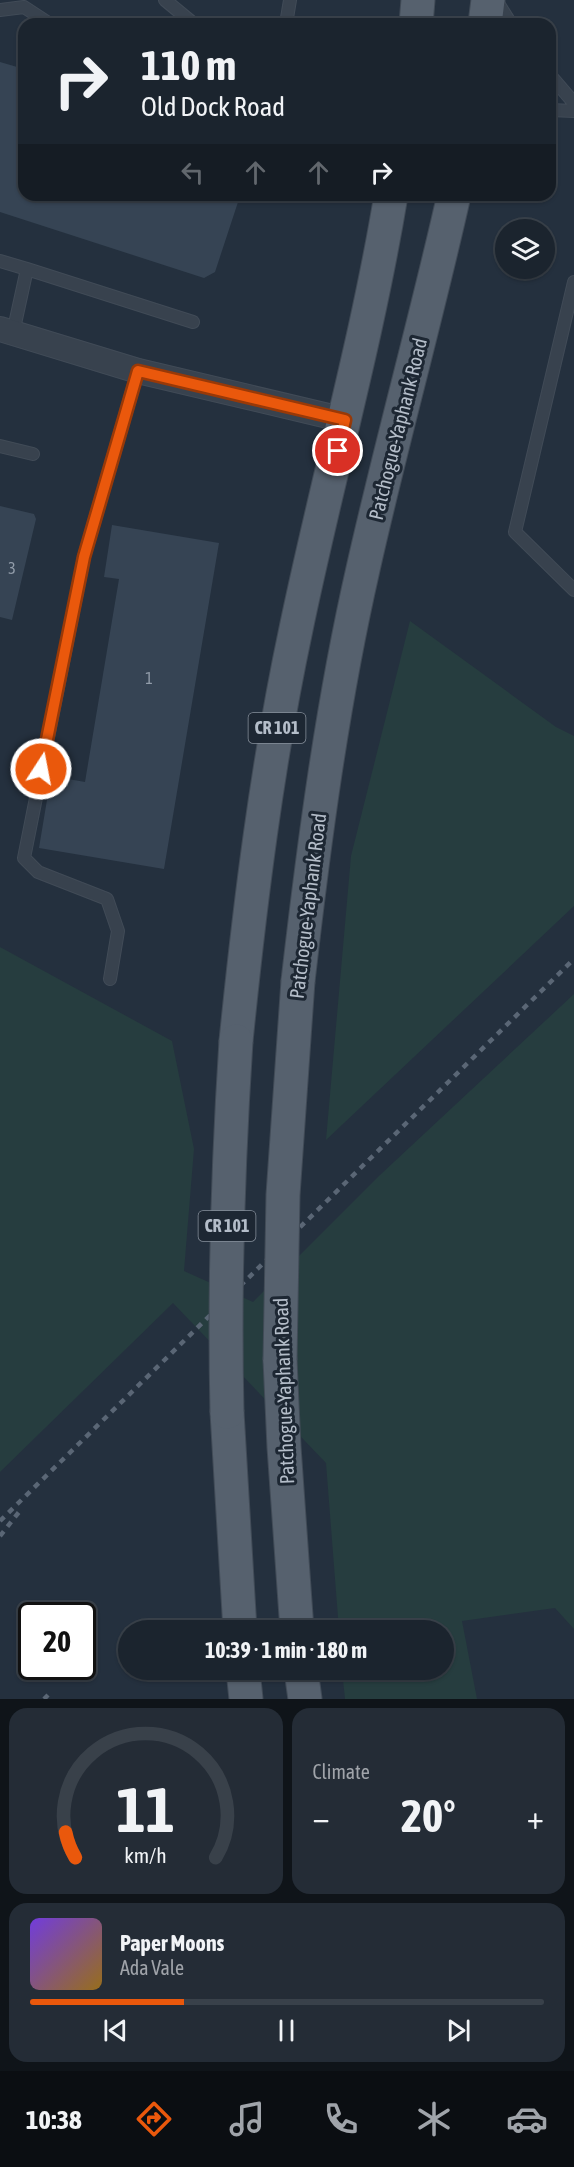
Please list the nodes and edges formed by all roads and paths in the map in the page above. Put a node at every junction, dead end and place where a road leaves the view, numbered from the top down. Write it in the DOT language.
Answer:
graph roads {
  1 [pos="165,0"];
  2 [pos="290,0"];
  3 [pos="418,0"];
  4 [pos="488,0"];
  5 [pos="496,0"];
  6 [pos="0,10"];
  7 [pos="41,18"];
  8 [pos="187,18"];
  9 [pos="287,18"];
  10 [pos="416,18"];
  11 [pos="486,18"];
  12 [pos="507,18"];
  13 [pos="556,82"];
  14 [pos="574,103"];
  15 [pos="556,110"];
  16 [pos="574,111"];
  17 [pos="390,201"];
  18 [pos="453,201"];
  19 [pos="0,261"];
  20 [pos="27,269"];
  21 [pos="574,282"];
  22 [pos="193,322"];
  23 [pos="7,331"];
  24 [pos="138,371"];
  25 [pos="345,420"];
  26 [pos="0,446"];
  27 [pos="33,454"];
  28 [pos="574,590"];
  29 [pos="110,979"];
  30 [pos="239,1620"];
  31 [pos="296,1620"];
  32 [pos="244,1680"];
  33 [pos="302,1680"];
  34 [pos="246,1699"];
  35 [pos="304,1699"];
  1 -- 8 [label="lane"];
  2 -- 9 [label="lane"];
  3 -- 10 [label="main road"];
  4 -- 11 [label="main road"];
  5 -- 12 [label="lane"];
  6 -- 7 [label="lane"];
  13 -- 14 [label="lane"];
  15 -- 16 [label="lane"];
  17 -- 25 [label="main road, CR 101"];
  18 -- 31 [label="main road, Patchogue-Yaphank Road / CR 101, bridge"];
  19 -- 20 [label="lane"];
  20 -- 22 [label="lane"];
  20 -- 23 [label="lane"];
  21 -- 28 [label="lane"];
  23 -- 24 [label="street"];
  24 -- 25 [label="street"];
  24 -- 29 [label="lane"];
  25 -- 30 [label="main road, CR 101, bridge"];
  26 -- 27 [label="lane"];
  32 -- 34 [label="main road"];
  33 -- 35 [label="main road"];
}
